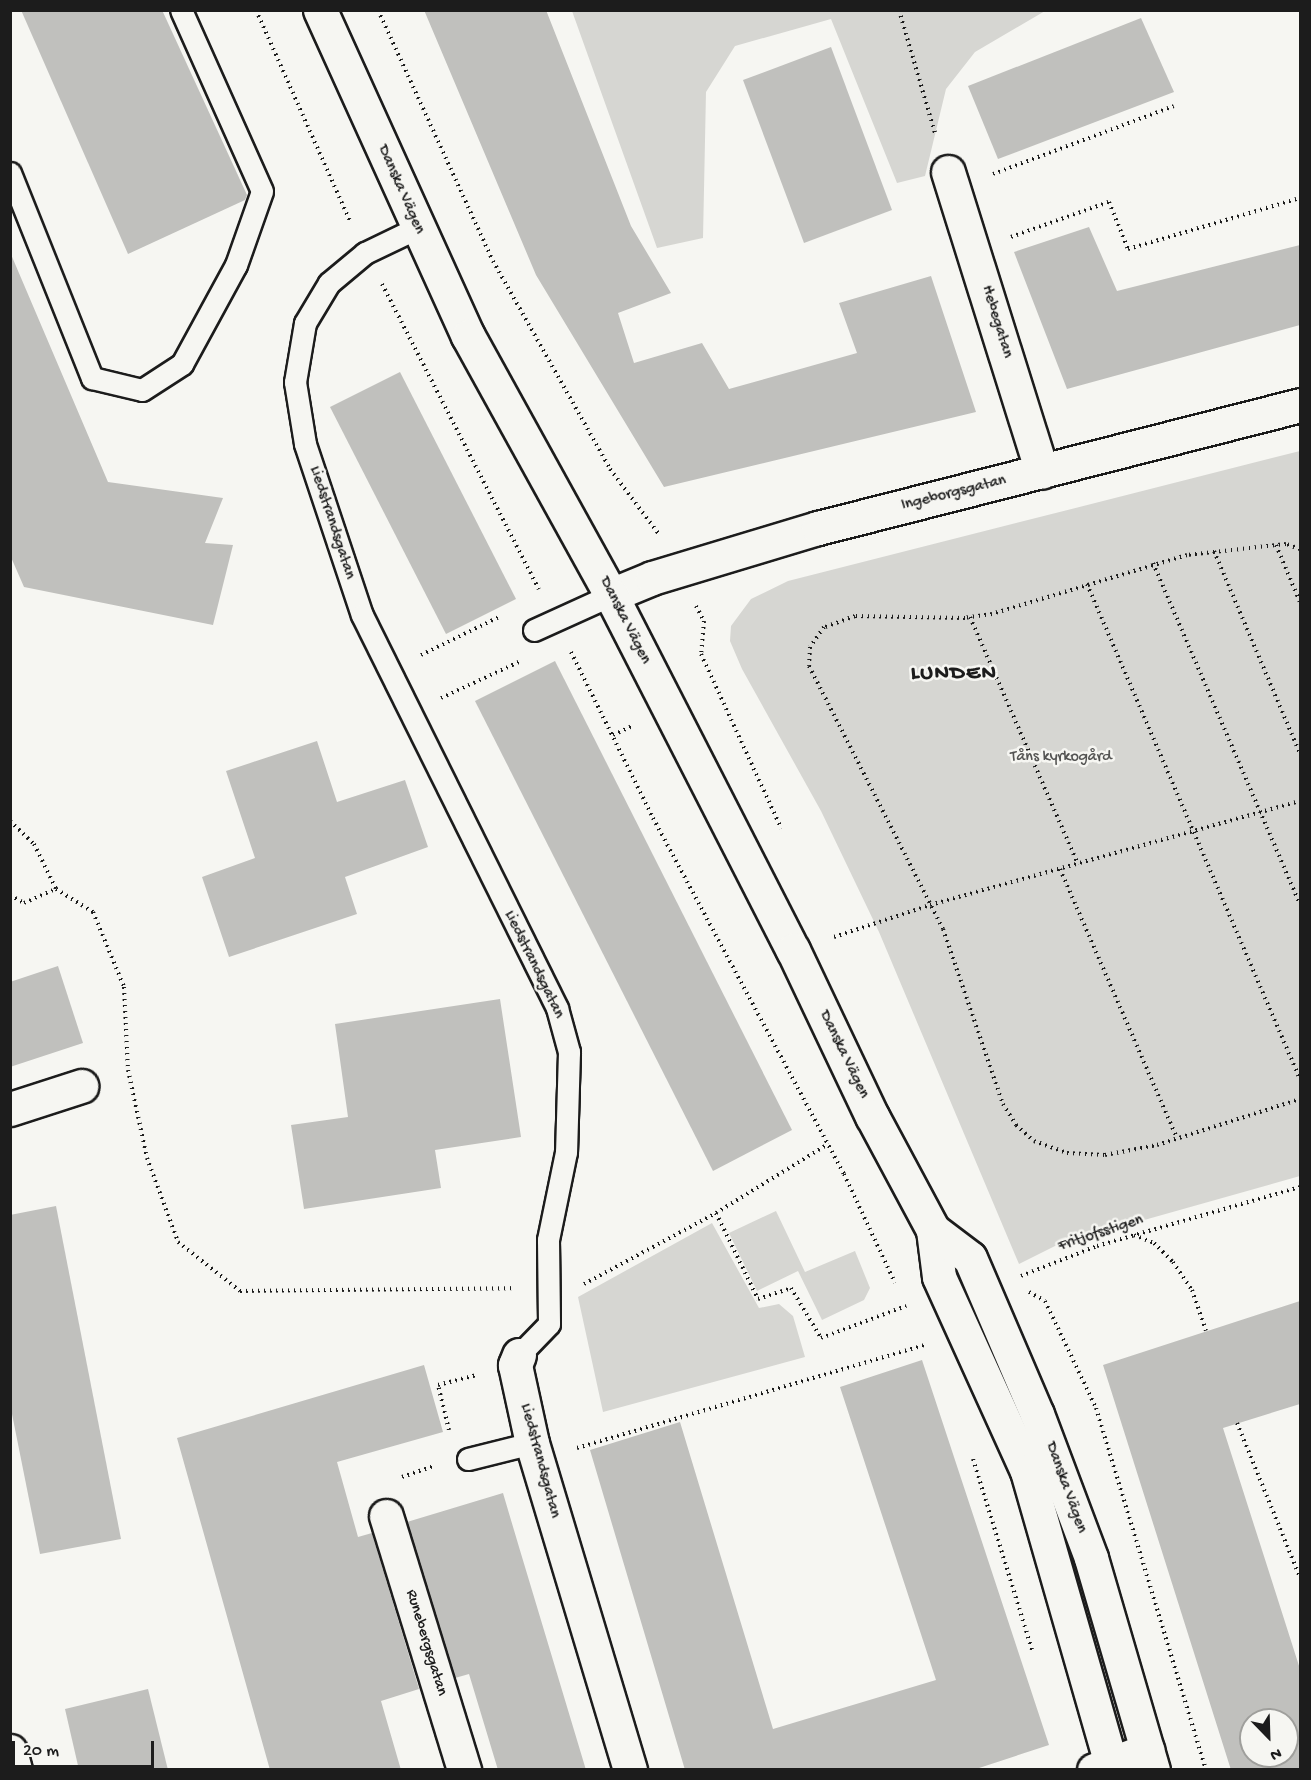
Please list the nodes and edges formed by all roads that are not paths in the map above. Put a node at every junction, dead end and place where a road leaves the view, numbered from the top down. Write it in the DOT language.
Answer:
graph roads {
  1 [pos="182,10"];
  2 [pos="320,10"];
  3 [pos="948,172"];
  4 [pos="10,173"];
  5 [pos="417,228"];
  6 [pos="1300,405"];
  7 [pos="1042,472"];
  8 [pos="611,595"];
  9 [pos="534,630"];
  10 [pos="81,1086"];
  11 [pos="10,1109"];
  12 [pos="933,1230"];
  13 [pos="519,1355"];
  14 [pos="535,1453"];
  15 [pos="468,1459"];
  16 [pos="386,1516"];
  17 [pos="10,1751"];
  18 [pos="1150,1760"];
  19 [pos="1106,1768"];
  20 [pos="15,1770"];
  21 [pos="464,1770"];
  22 [pos="630,1770"];
  1 -- 4 [label="lane"];
  2 -- 5 [label="street, Danska Vägen"];
  3 -- 7 [label="street, Hebegatan"];
  5 -- 8 [label="street, Danska Vägen"];
  5 -- 13 [label="lane, Liedstrandsgatan"];
  6 -- 7 [label="street, Ingeborgsgatan"];
  7 -- 8 [label="street, Ingeborgsgatan"];
  8 -- 9 [label="lane"];
  8 -- 12 [label="street, Danska Vägen"];
  10 -- 11 [label="street"];
  12 -- 18 [label="street, Danska Vägen"];
  12 -- 19 [label="street, Danska Vägen"];
  13 -- 14 [label="street, Liedstrandsgatan"];
  14 -- 15 [label="lane"];
  14 -- 22 [label="street, Liedstrandsgatan"];
  16 -- 21 [label="street, Runebergsgatan"];
  17 -- 20 [label="street"];
  18 -- 19 [label="street"];
}
